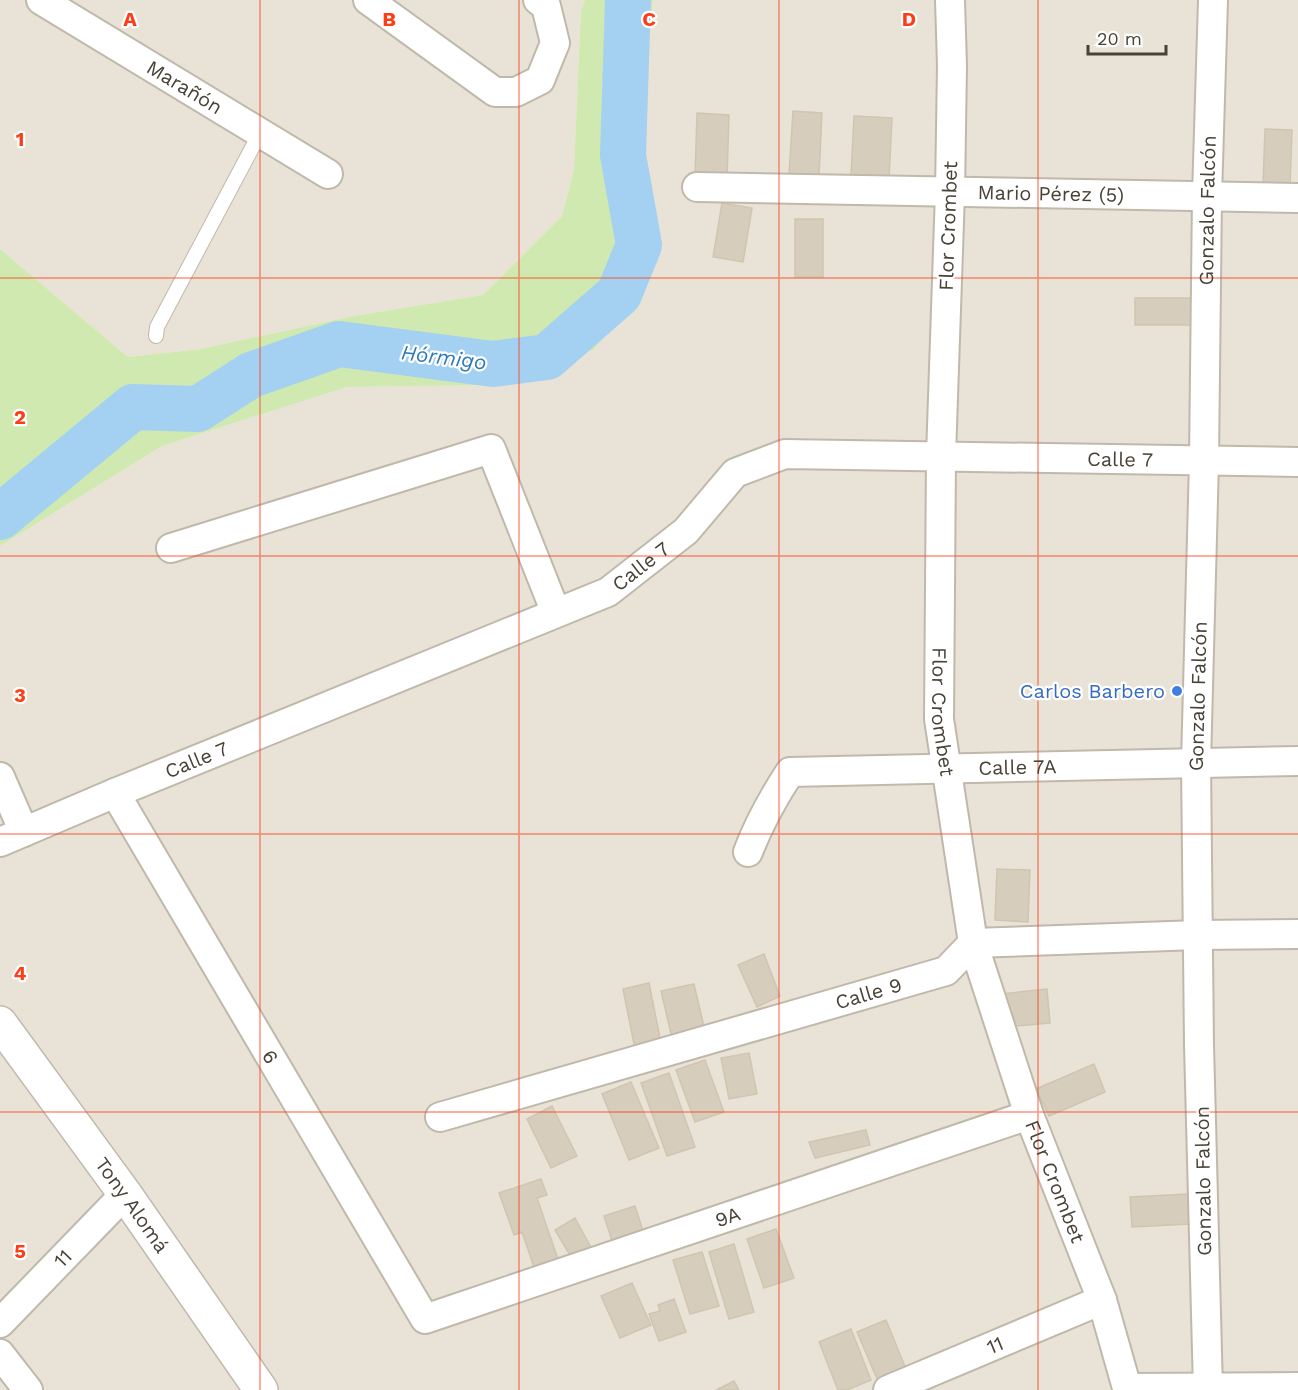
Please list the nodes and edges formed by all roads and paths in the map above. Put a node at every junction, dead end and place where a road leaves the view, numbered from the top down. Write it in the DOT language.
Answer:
graph roads {
  1 [pos="41,0"];
  2 [pos="368,0"];
  3 [pos="538,0"];
  4 [pos="950,0"];
  5 [pos="1213,0"];
  6 [pos="260,133"];
  7 [pos="328,174"];
  8 [pos="697,187"];
  9 [pos="950,192"];
  10 [pos="1206,196"];
  11 [pos="1298,198"];
  12 [pos="156,336"];
  13 [pos="941,456"];
  14 [pos="1204,461"];
  15 [pos="1298,462"];
  16 [pos="171,548"];
  17 [pos="556,613"];
  18 [pos="1298,761"];
  19 [pos="1196,762"];
  20 [pos="947,769"];
  21 [pos="0,777"];
  22 [pos="115,793"];
  23 [pos="12,837"];
  24 [pos="748,852"];
  25 [pos="1298,934"];
  26 [pos="1198,935"];
  27 [pos="973,943"];
  28 [pos="0,1023"];
  29 [pos="1029,1115"];
  30 [pos="440,1117"];
  31 [pos="124,1194"];
  32 [pos="1102,1300"];
  33 [pos="425,1319"];
  34 [pos="0,1323"];
  35 [pos="0,1354"];
  36 [pos="1298,1387"];
  37 [pos="1208,1388"];
  38 [pos="1135,1389"];
  39 [pos="28,1390"];
  40 [pos="261,1390"];
  41 [pos="888,1390"];
  1 -- 6 [label="street, Marañón"];
  2 -- 3 [label="street"];
  4 -- 9 [label="street, Flor Crombet"];
  5 -- 10 [label="street, Gonzalo Falcón"];
  6 -- 7 [label="street, Marañón"];
  6 -- 12 [label="lane"];
  8 -- 9 [label="street, Mario Pérez (5)"];
  9 -- 10 [label="street, Mario Pérez (5)"];
  9 -- 13 [label="street, Flor Crombet"];
  10 -- 11 [label="street, Mario Pérez (5)"];
  10 -- 14 [label="street, Gonzalo Falcón"];
  13 -- 14 [label="street, Calle 7"];
  13 -- 17 [label="street, Calle 7"];
  13 -- 20 [label="street, Flor Crombet"];
  14 -- 15 [label="street, Calle 7"];
  14 -- 19 [label="street, Gonzalo Falcón"];
  16 -- 17 [label="street"];
  17 -- 22 [label="street, Calle 7"];
  18 -- 19 [label="street, Calle 7A"];
  19 -- 20 [label="street, Calle 7A"];
  19 -- 26 [label="street, Gonzalo Falcón"];
  20 -- 24 [label="street, Calle 7A"];
  20 -- 27 [label="street, Flor Crombet"];
  21 -- 23 [label="street"];
  22 -- 23 [label="street, Calle 7"];
  22 -- 33 [label="street, 6"];
  25 -- 26 [label="street"];
  26 -- 27 [label="street"];
  26 -- 37 [label="street, Gonzalo Falcón"];
  27 -- 29 [label="street, Flor Crombet"];
  27 -- 30 [label="street, Calle 9"];
  28 -- 31 [label="street, Tony Alomá"];
  29 -- 32 [label="street, Flor Crombet"];
  29 -- 33 [label="street, 9A"];
  31 -- 34 [label="street, 11"];
  31 -- 40 [label="street, Tony Alomá"];
  32 -- 38 [label="street, Flor Crombet"];
  32 -- 41 [label="street, 11"];
  35 -- 39 [label="street"];
  36 -- 37 [label="street"];
  37 -- 38 [label="street"];
}
